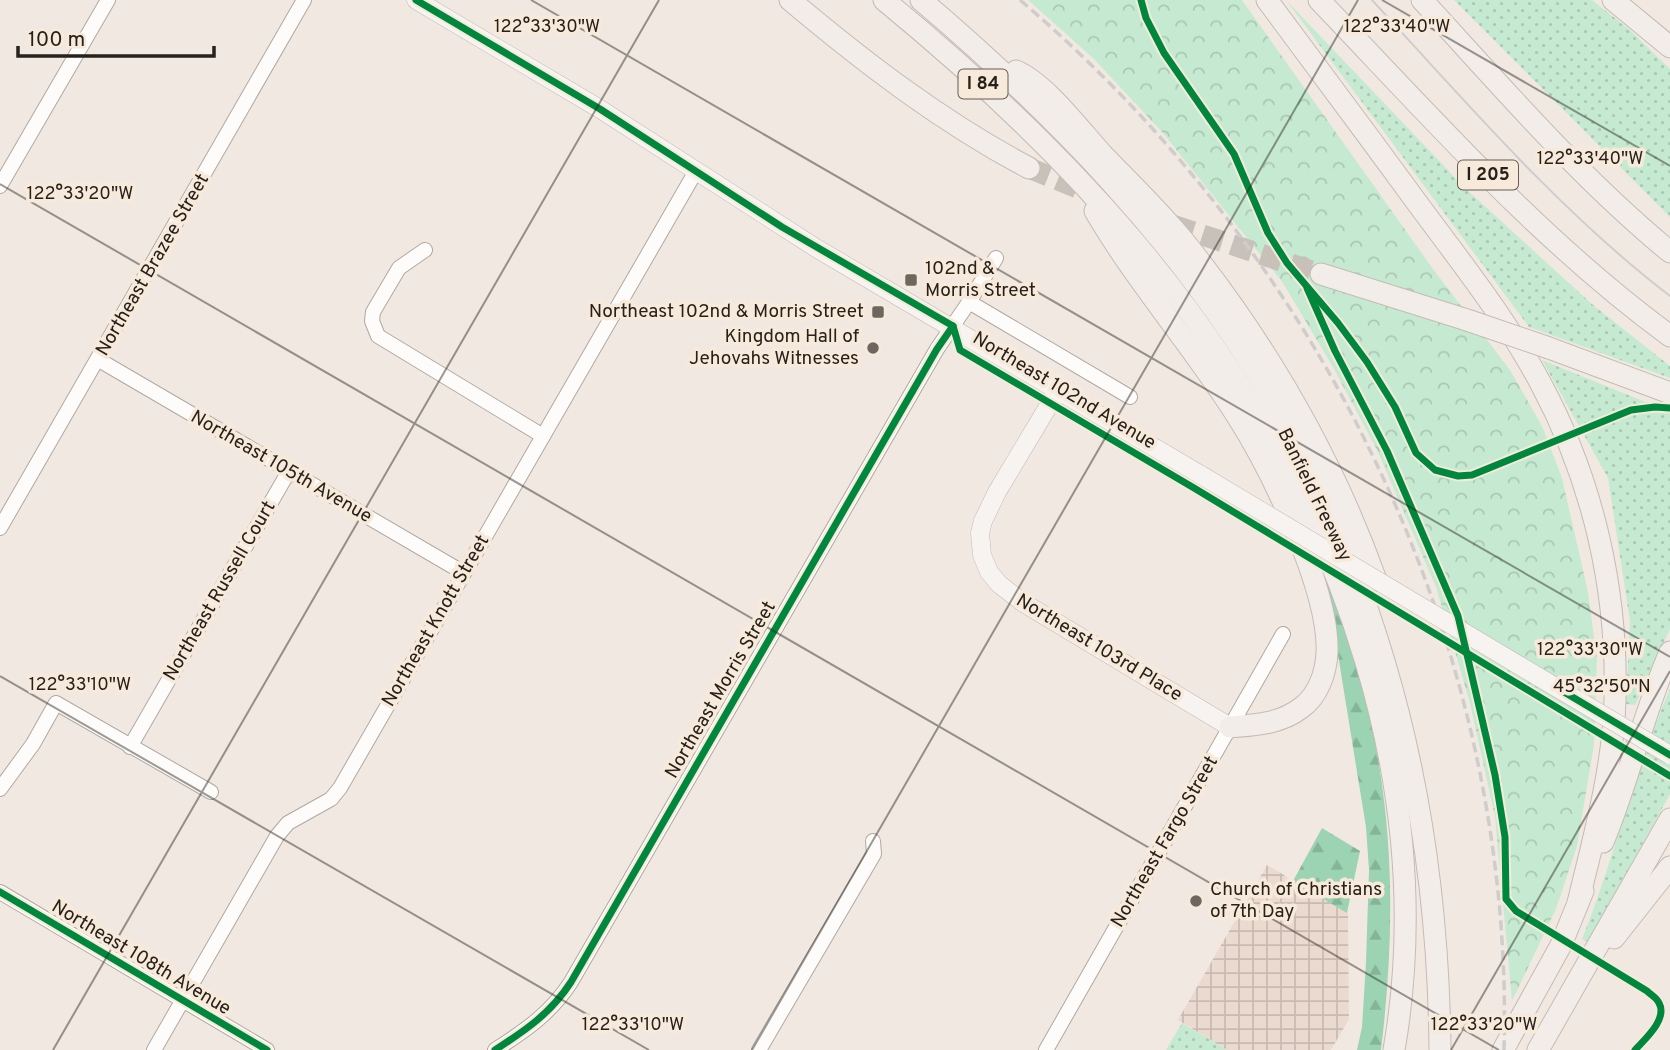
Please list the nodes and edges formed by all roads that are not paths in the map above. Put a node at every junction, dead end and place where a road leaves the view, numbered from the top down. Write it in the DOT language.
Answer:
graph roads {
  1 [pos="108,0"];
  2 [pos="304,0"];
  3 [pos="416,0"];
  4 [pos="790,0"];
  5 [pos="884,0"];
  6 [pos="921,0"];
  7 [pos="1266,0"];
  8 [pos="1319,0"];
  9 [pos="1422,0"];
  10 [pos="1614,0"];
  11 [pos="1670,47"];
  12 [pos="990,59"];
  13 [pos="1029,168"];
  14 [pos="696,171"];
  15 [pos="1075,176"];
  16 [pos="0,186"];
  17 [pos="425,250"];
  18 [pos="1670,252"];
  19 [pos="996,258"];
  20 [pos="1321,274"];
  21 [pos="969,302"];
  22 [pos="953,327"];
  23 [pos="1670,336"];
  24 [pos="99,360"];
  25 [pos="1058,390"];
  26 [pos="1670,394"];
  27 [pos="1130,397"];
  28 [pos="543,436"];
  29 [pos="289,471"];
  30 [pos="0,528"];
  31 [pos="464,573"];
  32 [pos="1376,580"];
  33 [pos="1283,634"];
  34 [pos="1670,652"];
  35 [pos="1230,727"];
  36 [pos="130,747"];
  37 [pos="1670,755"];
  38 [pos="0,789"];
  39 [pos="211,793"];
  40 [pos="1670,819"];
  41 [pos="873,841"];
  42 [pos="1670,867"];
  43 [pos="0,892"];
  44 [pos="1578,903"];
  45 [pos="1577,983"];
  46 [pos="183,1001"];
  47 [pos="154,1050"];
  48 [pos="267,1050"];
  49 [pos="495,1050"];
  50 [pos="759,1050"];
  51 [pos="1046,1050"];
  52 [pos="1394,1050"];
  53 [pos="1440,1050"];
  54 [pos="1503,1050"];
  55 [pos="1538,1050"];
  1 -- 16 [label="street"];
  2 -- 24 [label="street, Northeast Brazee Street"];
  3 -- 14 [label="main road, Northeast 102nd Avenue"];
  4 -- 13 [label="highway"];
  5 -- 15 [label="highway, Banfield Freeway / I 84"];
  6 -- 12 [label="highway, Banfield Freeway / I 84"];
  7 -- 44 [label="highway"];
  8 -- 23 [label="highway, I 205"];
  9 -- 18 [label="highway"];
  10 -- 11 [label="highway"];
  12 -- 32 [label="highway"];
  12 -- 53 [label="highway, Banfield Freeway / I 84"];
  14 -- 22 [label="main road, Northeast 102nd Avenue"];
  14 -- 28 [label="street, Northeast Knott Street"];
  15 -- 35 [label="highway"];
  15 -- 52 [label="highway, Banfield Freeway / I 84"];
  17 -- 28 [label="street"];
  19 -- 21 [label="street, Northeast Morris Street"];
  20 -- 26 [label="highway, bridge"];
  21 -- 22 [label="street, Northeast Morris Street"];
  21 -- 27 [label="street"];
  22 -- 25 [label="main road, Northeast 102nd Avenue"];
  22 -- 49 [label="street, Northeast Morris Street"];
  24 -- 29 [label="street, Northeast 105th Avenue"];
  24 -- 30 [label="street, Northeast Brazee Street"];
  25 -- 32 [label="main road, Northeast 102nd Avenue, bridge"];
  25 -- 35 [label="main road, Northeast 103rd Place"];
  28 -- 31 [label="street, Northeast Knott Street"];
  29 -- 31 [label="street, Northeast 105th Avenue"];
  29 -- 36 [label="street, Northeast Russell Court"];
  31 -- 46 [label="street, Northeast Knott Street"];
  32 -- 37 [label="main road, Northeast 102nd Avenue, bridge"];
  33 -- 35 [label="street, Northeast Fargo Street"];
  34 -- 44 [label="highway"];
  35 -- 51 [label="street, Northeast Fargo Street"];
  36 -- 38 [label="street"];
  36 -- 39 [label="street"];
  40 -- 45 [label="highway"];
  41 -- 50 [label="street"];
  42 -- 45 [label="highway"];
  43 -- 46 [label="street, Northeast 108th Avenue"];
  44 -- 54 [label="highway"];
  45 -- 55 [label="highway"];
  46 -- 47 [label="street, Northeast Knott Street"];
  46 -- 48 [label="street, Northeast 108th Avenue"];
}
